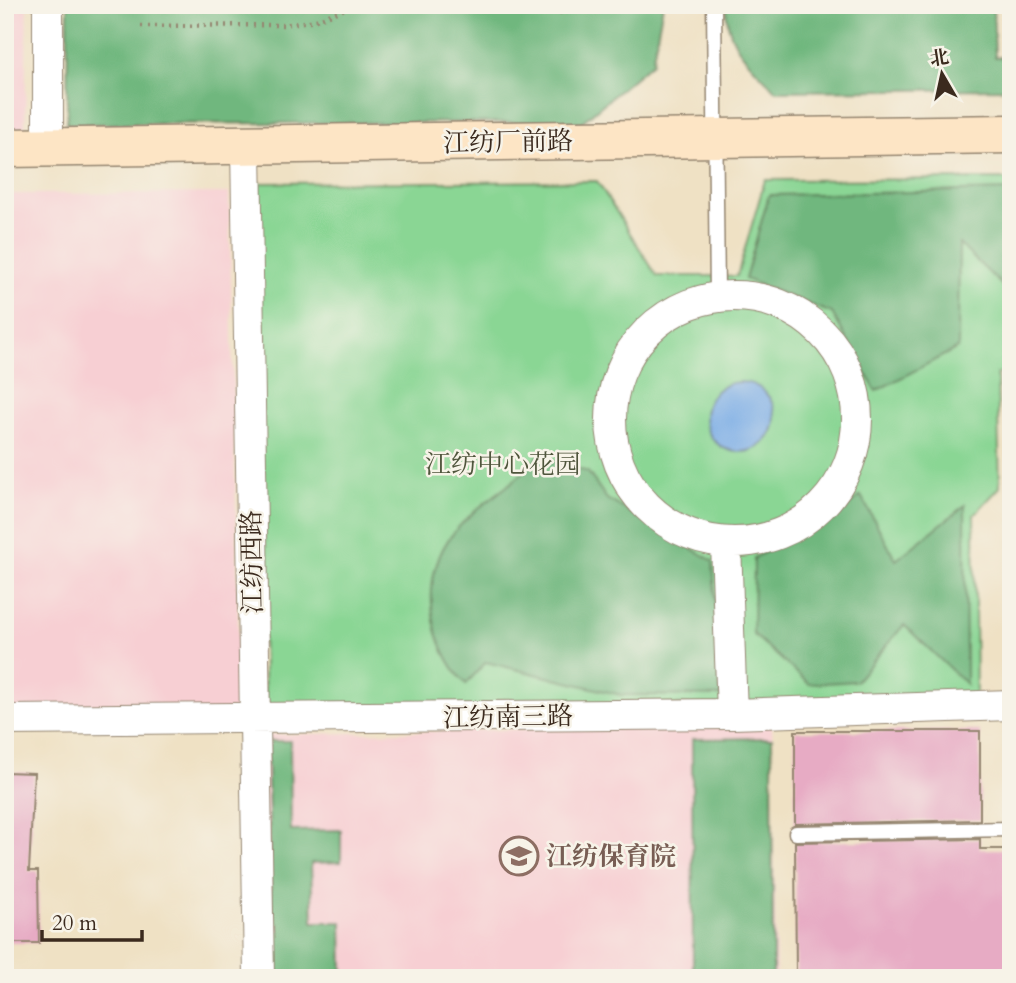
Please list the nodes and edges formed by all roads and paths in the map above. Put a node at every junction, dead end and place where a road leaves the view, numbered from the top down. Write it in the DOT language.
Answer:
graph roads {
  1 [pos="48,5"];
  2 [pos="355,5"];
  3 [pos="519,5"];
  4 [pos="575,5"];
  5 [pos="714,5"];
  6 [pos="141,26"];
  7 [pos="1011,134"];
  8 [pos="716,139"];
  9 [pos="246,146"];
  10 [pos="48,147"];
  11 [pos="5,148"];
  12 [pos="717,295"];
  13 [pos="726,542"];
  14 [pos="1011,705"];
  15 [pos="732,714"];
  16 [pos="5,720"];
  17 [pos="255,720"];
  18 [pos="1011,829"];
  19 [pos="796,833"];
  20 [pos="259,978"];
  1 -- 10 [label="street"];
  2 -- 6 [label="path"];
  3 -- 4 [label="path"];
  5 -- 8 [label="lane"];
  7 -- 8 [label="main road, 江纺厂前路"];
  8 -- 9 [label="main road, 江纺厂前路"];
  8 -- 12 [label="lane"];
  9 -- 10 [label="main road, 江纺厂前路"];
  9 -- 17 [label="street, 江纺西路"];
  10 -- 11 [label="main road, 江纺厂前路"];
  12 -- 13 [label="street"];
  12 -- 13 [label="street"];
  13 -- 15 [label="street"];
  14 -- 15 [label="street, 江纺南三路"];
  15 -- 17 [label="street, 江纺南三路"];
  16 -- 17 [label="street, 江纺南三路"];
  17 -- 20 [label="street, 江纺西路"];
  18 -- 19 [label="lane"];
}
